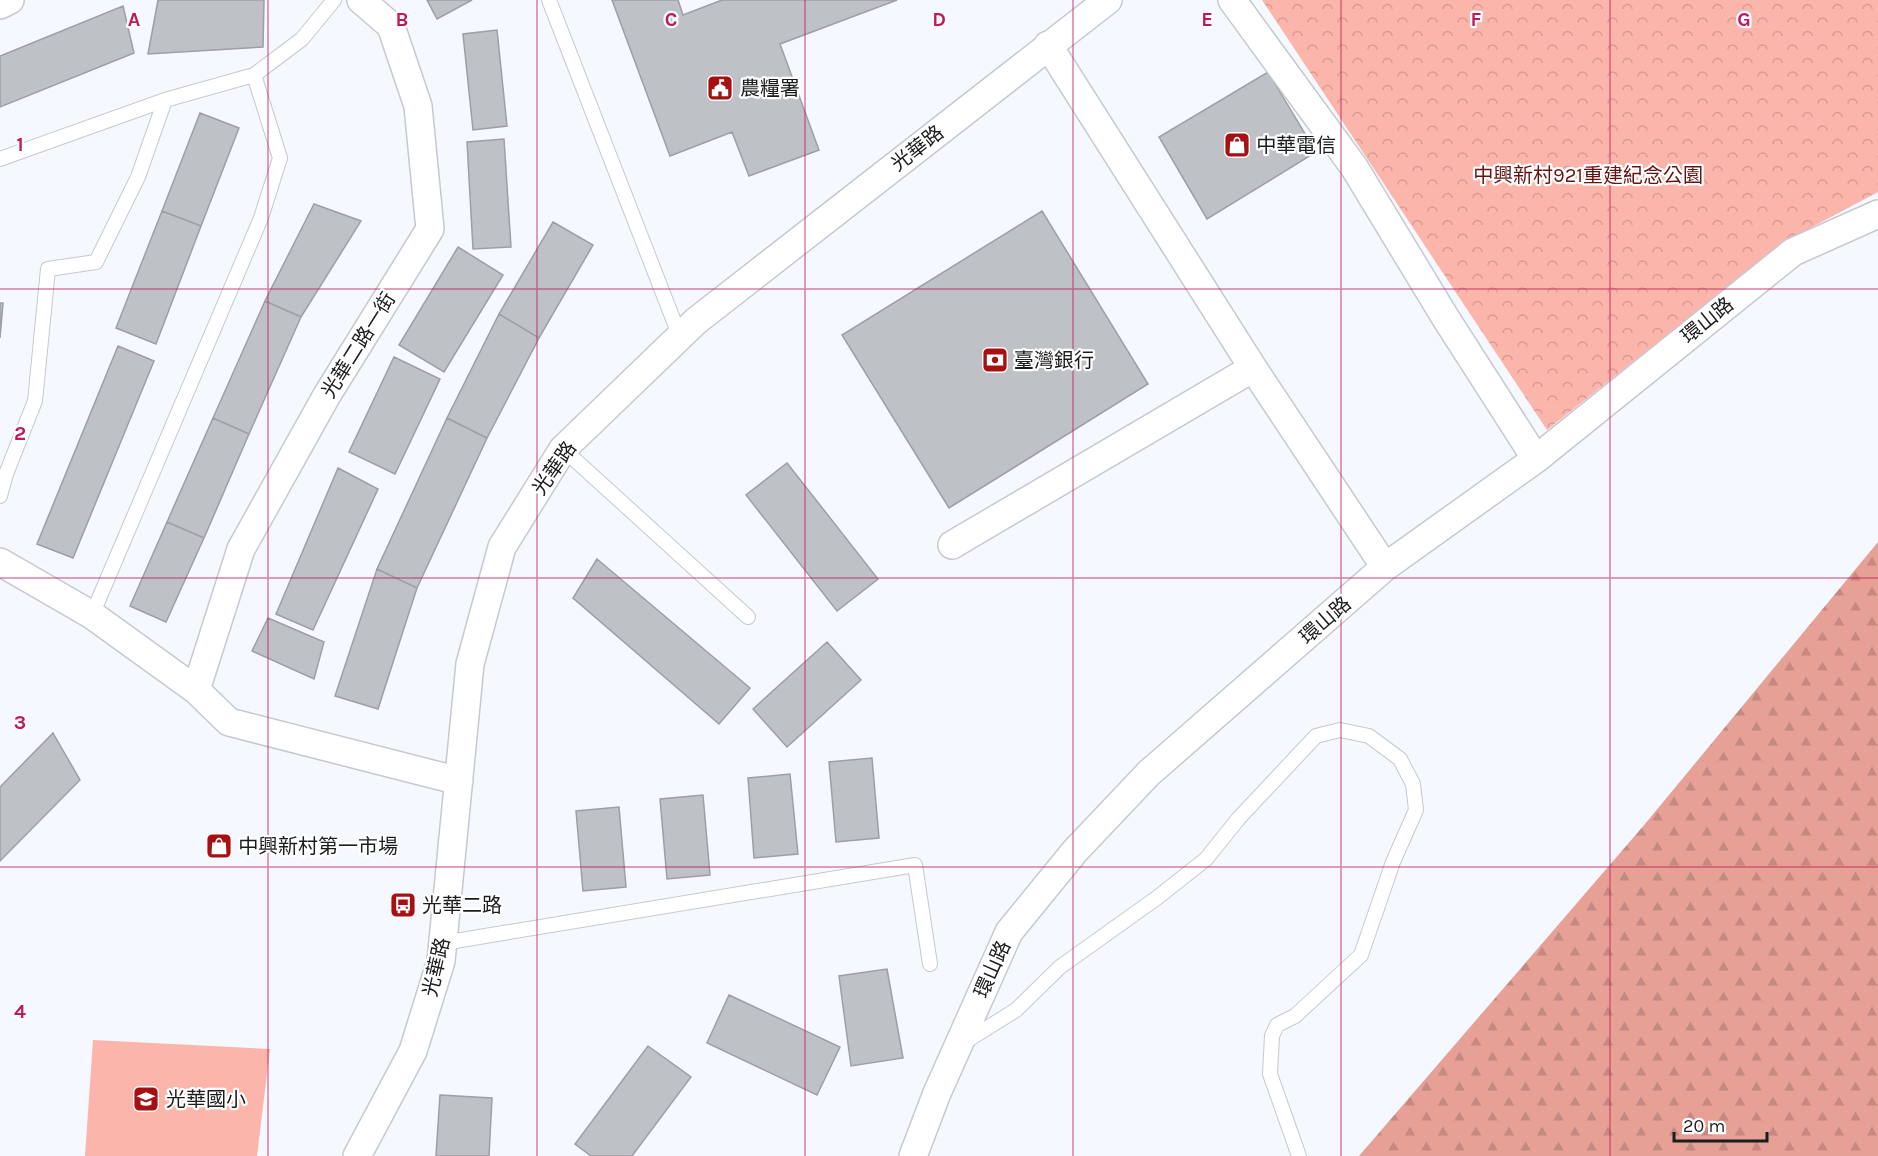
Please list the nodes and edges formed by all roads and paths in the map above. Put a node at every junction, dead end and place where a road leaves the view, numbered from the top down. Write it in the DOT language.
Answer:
graph roads {
  1 [pos="10,0"];
  2 [pos="334,0"];
  3 [pos="361,0"];
  4 [pos="549,0"];
  5 [pos="1108,0"];
  6 [pos="1232,0"];
  7 [pos="0,5"];
  8 [pos="1048,45"];
  9 [pos="254,75"];
  10 [pos="165,100"];
  11 [pos="0,159"];
  12 [pos="1878,214"];
  13 [pos="680,337"];
  14 [pos="1253,368"];
  15 [pos="563,449"];
  16 [pos="1536,459"];
  17 [pos="0,496"];
  18 [pos="952,545"];
  19 [pos="0,562"];
  20 [pos="1385,567"];
  21 [pos="92,615"];
  22 [pos="747,617"];
  23 [pos="196,690"];
  24 [pos="459,781"];
  25 [pos="443,943"];
  26 [pos="930,964"];
  27 [pos="957,1047"];
  28 [pos="357,1156"];
  29 [pos="913,1156"];
  30 [pos="1299,1156"];
  1 -- 7 [label="street"];
  2 -- 9 [label="lane"];
  3 -- 23 [label="street, 光華二路一街"];
  4 -- 13 [label="lane"];
  5 -- 8 [label="street, 光華路"];
  6 -- 16 [label="street"];
  8 -- 13 [label="street, 光華路"];
  8 -- 14 [label="street"];
  9 -- 10 [label="lane"];
  9 -- 21 [label="lane"];
  10 -- 11 [label="lane"];
  10 -- 17 [label="lane"];
  12 -- 16 [label="street, 環山路"];
  13 -- 15 [label="street, 光華路"];
  14 -- 18 [label="street"];
  14 -- 20 [label="street"];
  15 -- 22 [label="lane"];
  15 -- 24 [label="street, 光華路"];
  16 -- 20 [label="street, 環山路"];
  19 -- 21 [label="street"];
  20 -- 27 [label="street, 環山路"];
  21 -- 23 [label="street"];
  23 -- 24 [label="street"];
  24 -- 25 [label="street, 光華路"];
  25 -- 26 [label="lane"];
  25 -- 28 [label="street, 光華路"];
  27 -- 29 [label="street, 環山路"];
  27 -- 30 [label="lane"];
}
